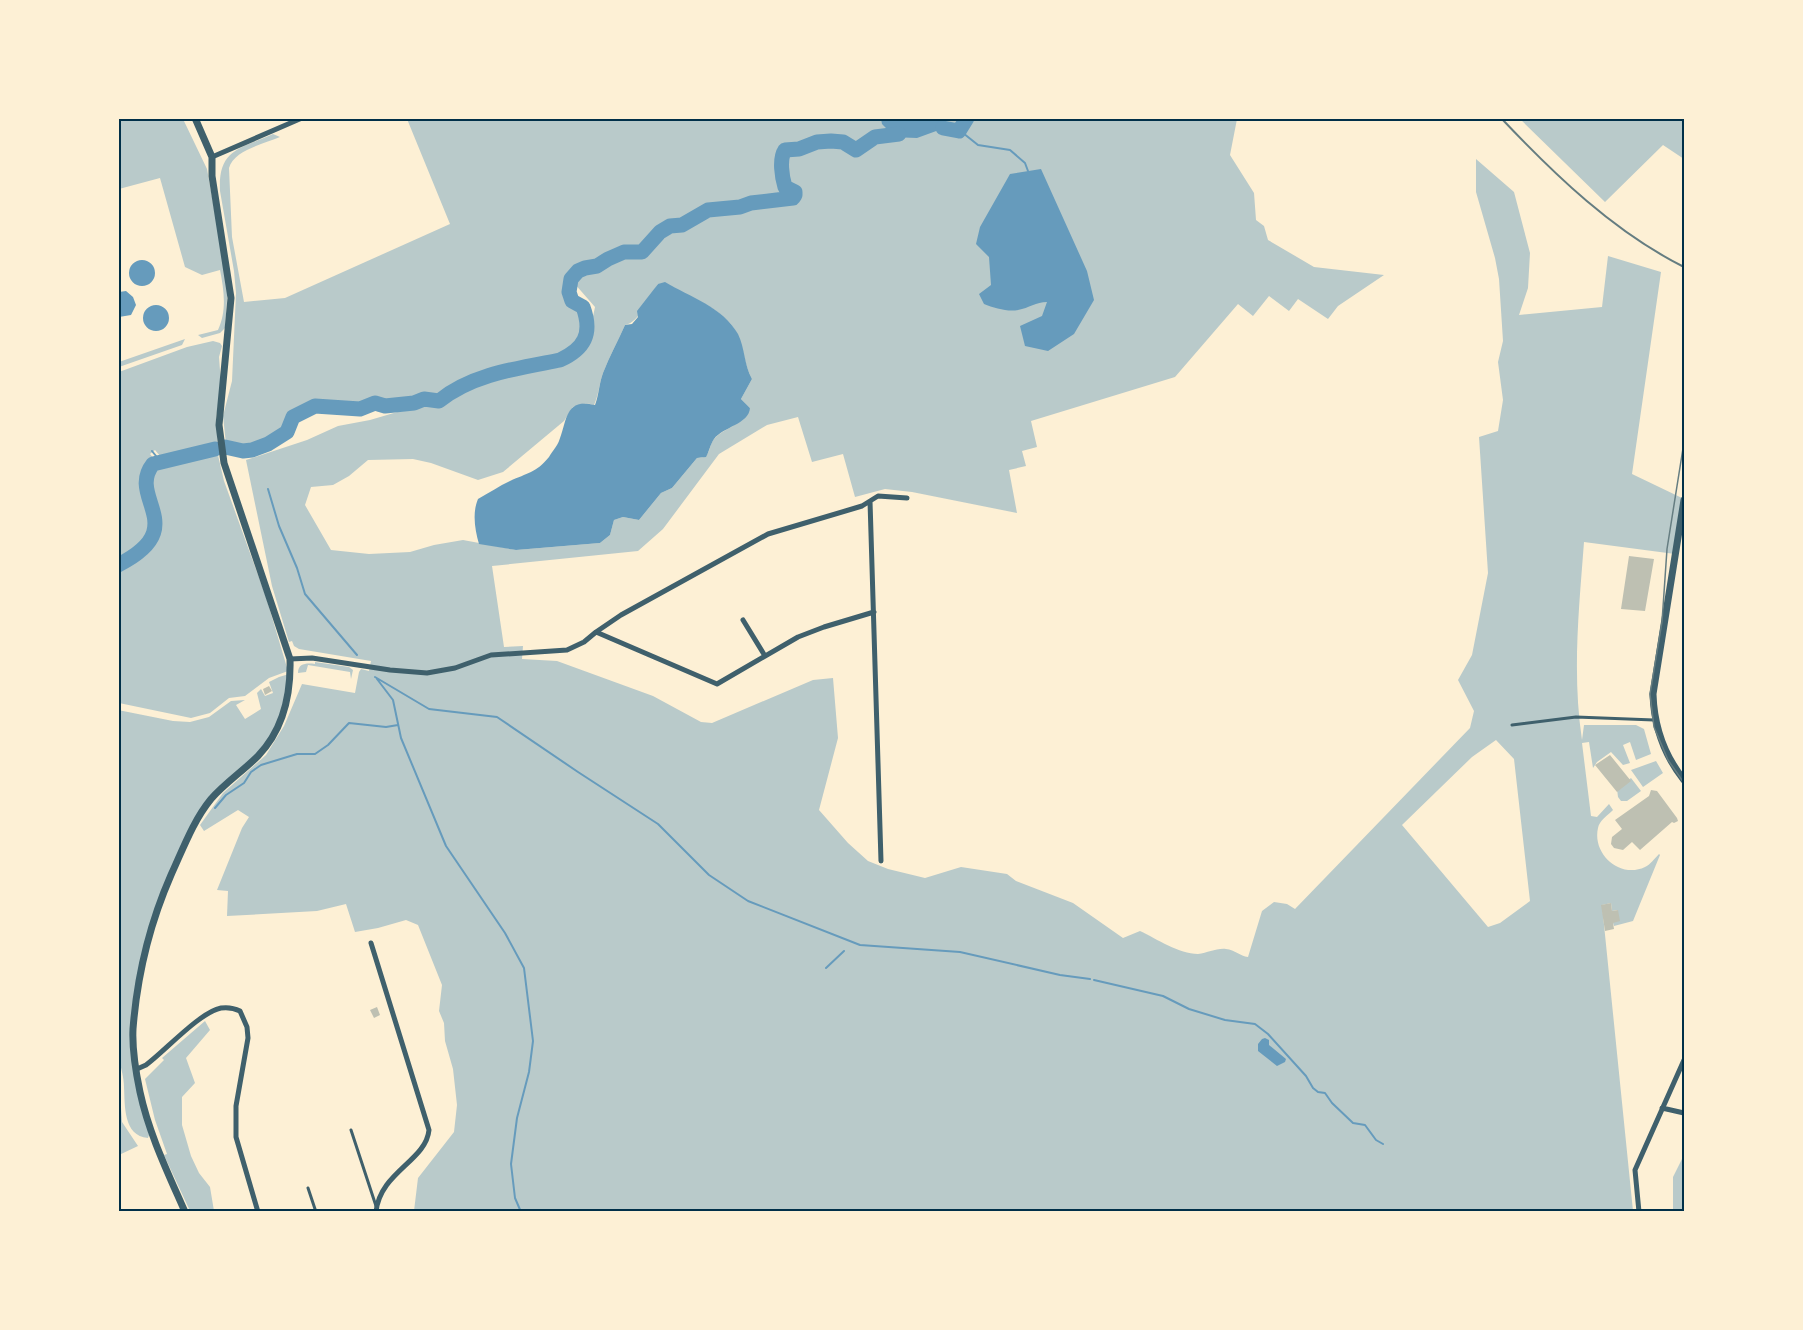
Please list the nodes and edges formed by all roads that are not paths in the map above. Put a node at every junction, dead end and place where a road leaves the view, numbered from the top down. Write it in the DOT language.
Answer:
graph roads {
  1 [pos="195,118"];
  2 [pos="302,118"];
  3 [pos="212,158"];
  4 [pos="907,498"];
  5 [pos="1684,500"];
  6 [pos="870,501"];
  7 [pos="874,612"];
  8 [pos="743,620"];
  9 [pos="596,632"];
  10 [pos="765,657"];
  11 [pos="290,659"];
  12 [pos="1654,720"];
  13 [pos="1512,725"];
  14 [pos="1684,780"];
  15 [pos="881,861"];
  16 [pos="371,942"];
  17 [pos="1684,1060"];
  18 [pos="137,1069"];
  19 [pos="1662,1108"];
  20 [pos="1684,1113"];
  21 [pos="351,1130"];
  22 [pos="308,1188"];
  23 [pos="376,1210"];
  24 [pos="185,1212"];
  25 [pos="258,1212"];
  26 [pos="316,1212"];
  27 [pos="1639,1212"];
  1 -- 3 [label="street"];
  2 -- 3 [label="street"];
  3 -- 11 [label="street"];
  4 -- 6 [label="street"];
  5 -- 12 [label="street"];
  6 -- 7 [label="street"];
  6 -- 9 [label="street"];
  7 -- 10 [label="street"];
  7 -- 15 [label="street"];
  8 -- 10 [label="street"];
  9 -- 10 [label="street"];
  9 -- 11 [label="street"];
  11 -- 18 [label="street"];
  12 -- 13 [label="lane"];
  12 -- 14 [label="street"];
  16 -- 23 [label="street"];
  17 -- 19 [label="street"];
  18 -- 24 [label="street"];
  18 -- 25 [label="street"];
  19 -- 20 [label="street"];
  19 -- 27 [label="street"];
  21 -- 23 [label="lane"];
  22 -- 26 [label="lane"];
}
